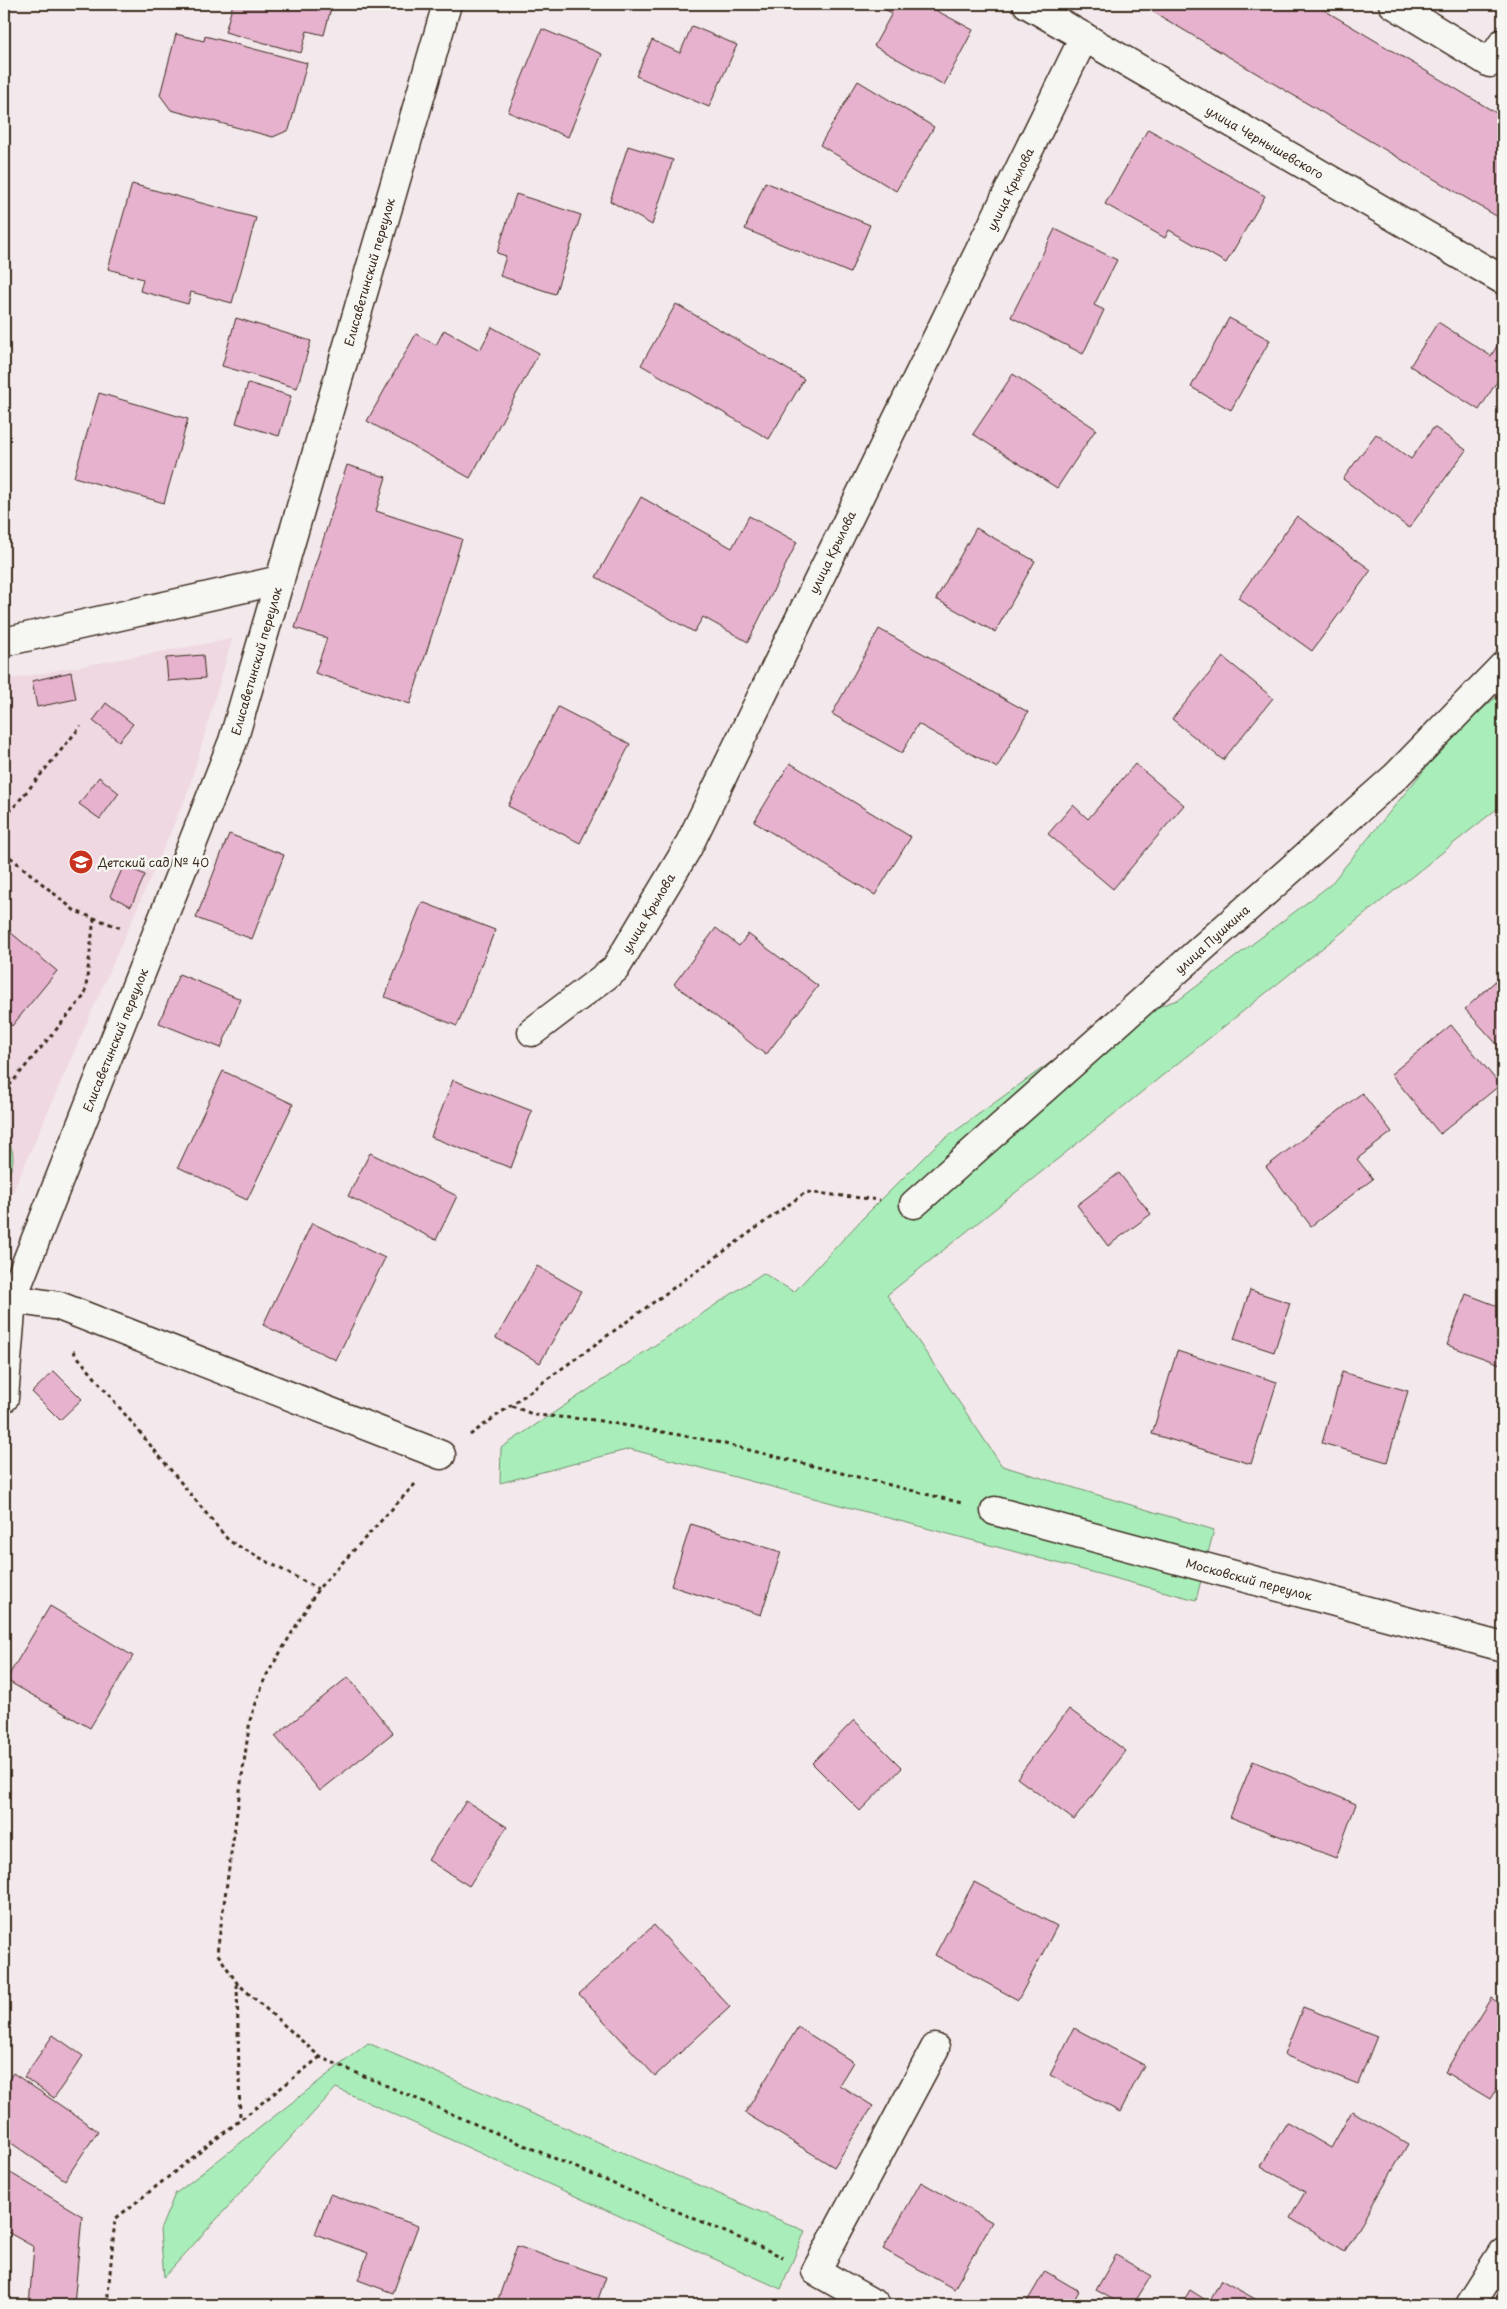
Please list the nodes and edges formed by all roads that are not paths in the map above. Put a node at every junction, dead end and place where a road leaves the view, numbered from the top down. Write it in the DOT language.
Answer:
graph roads {
  1 [pos="447,4"];
  2 [pos="1027,4"];
  3 [pos="1393,4"];
  4 [pos="1084,37"];
  5 [pos="1503,43"];
  6 [pos="1503,280"];
  7 [pos="280,580"];
  8 [pos="4,642"];
  9 [pos="1503,666"];
  10 [pos="532,1032"];
  11 [pos="914,1204"];
  12 [pos="8,1296"];
  13 [pos="4,1398"];
  14 [pos="441,1456"];
  15 [pos="994,1511"];
  16 [pos="1503,1647"];
  17 [pos="935,2048"];
  18 [pos="1503,2253"];
  19 [pos="876,2305"];
  20 [pos="1470,2305"];
  1 -- 7 [label="street, Елисаветинский переулок"];
  2 -- 4 [label="street, улица Чернышевского"];
  3 -- 5 [label="street"];
  4 -- 6 [label="street, улица Чернышевского"];
  4 -- 10 [label="street, улица Крылова"];
  7 -- 8 [label="street"];
  7 -- 12 [label="street, Елисаветинский переулок"];
  9 -- 11 [label="street, улица Пушкина"];
  12 -- 13 [label="street"];
  12 -- 14 [label="street"];
  15 -- 16 [label="street, Московский переулок"];
  17 -- 19 [label="street"];
  18 -- 20 [label="street"];
}
